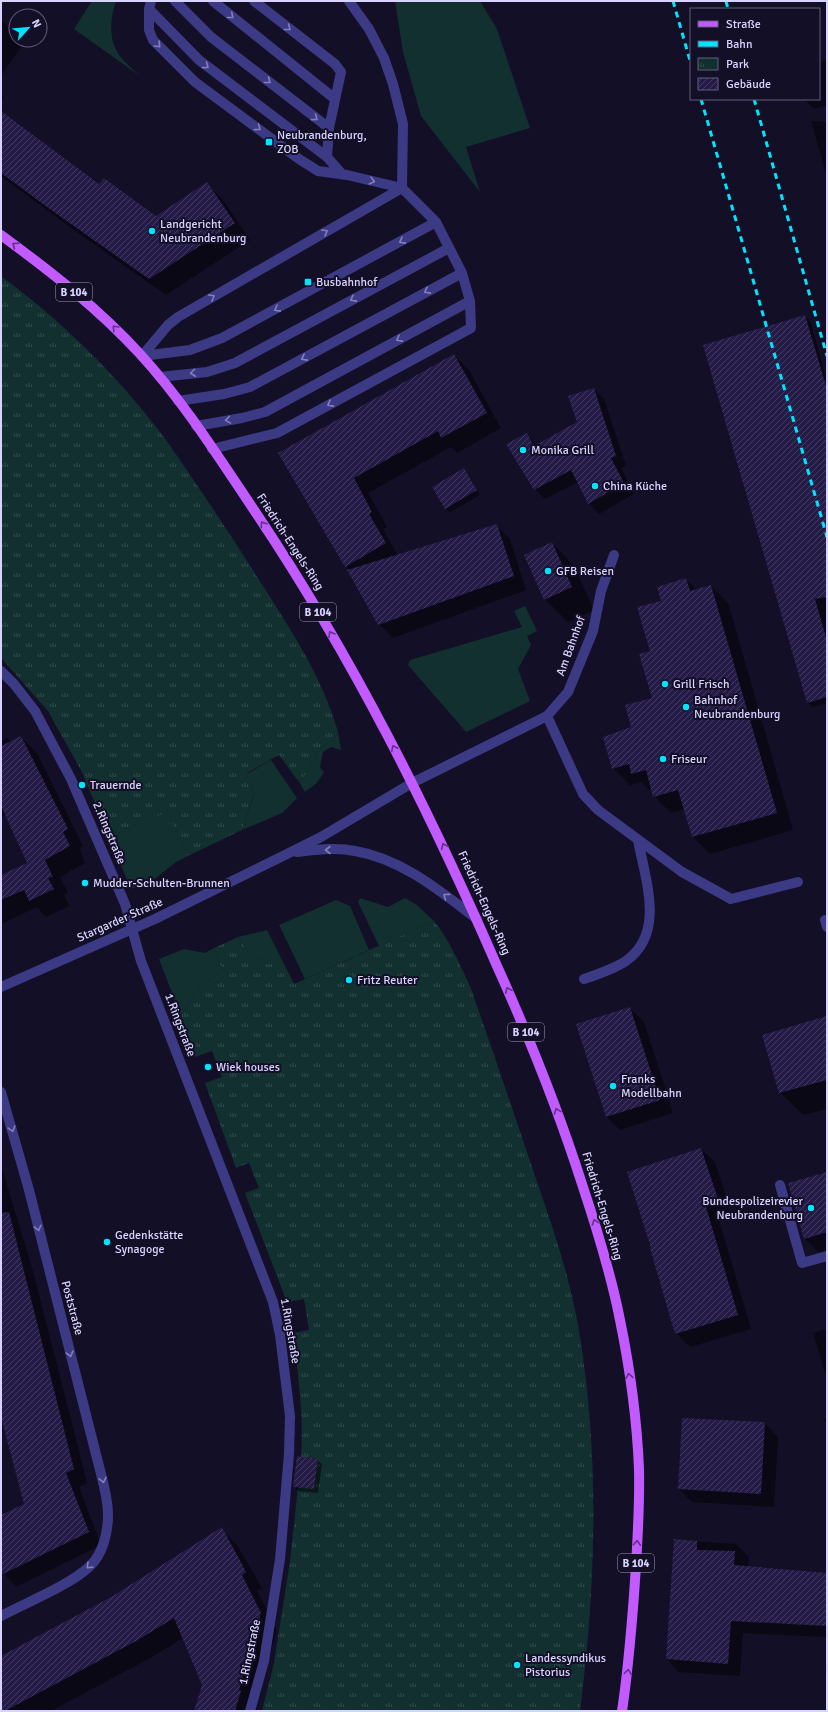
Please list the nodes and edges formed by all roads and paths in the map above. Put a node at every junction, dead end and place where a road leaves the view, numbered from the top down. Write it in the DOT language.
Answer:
graph roads {
  1 [pos="175,1"];
  2 [pos="213,1"];
  3 [pos="254,1"];
  4 [pos="349,1"];
  5 [pos="150,5"];
  6 [pos="335,99"];
  7 [pos="329,128"];
  8 [pos="326,157"];
  9 [pos="342,174"];
  10 [pos="402,188"];
  11 [pos="436,222"];
  12 [pos="1,235"];
  13 [pos="449,248"];
  14 [pos="462,273"];
  15 [pos="470,301"];
  16 [pos="142,356"];
  17 [pos="160,378"];
  18 [pos="178,401"];
  19 [pos="196,426"];
  20 [pos="212,449"];
  21 [pos="614,555"];
  22 [pos="1,671"];
  23 [pos="547,716"];
  24 [pos="412,783"];
  25 [pos="638,840"];
  26 [pos="291,852"];
  27 [pos="798,882"];
  28 [pos="477,919"];
  29 [pos="132,930"];
  30 [pos="584,979"];
  31 [pos="1,987"];
  32 [pos="1,1092"];
  33 [pos="780,1185"];
  34 [pos="827,1256"];
  35 [pos="1,1616"];
  36 [pos="250,1711"];
  37 [pos="622,1711"];
  1 -- 7 [label="street, one-way"];
  2 -- 6 [label="street, one-way"];
  3 -- 6 [label="street, one-way"];
  4 -- 10 [label="street"];
  5 -- 8 [label="street, one-way"];
  5 -- 9 [label="street, one-way"];
  6 -- 7 [label="street"];
  7 -- 8 [label="street"];
  8 -- 9 [label="street"];
  9 -- 10 [label="street, one-way"];
  10 -- 11 [label="street"];
  16 -- 10 [label="street, one-way"];
  11 -- 13 [label="street"];
  11 -- 16 [label="street, one-way"];
  16 -- 12 [label="main road, Friedrich-Engels-Ring / B 104, one-way"];
  13 -- 14 [label="street"];
  13 -- 17 [label="street, one-way"];
  14 -- 15 [label="street"];
  14 -- 18 [label="street, one-way"];
  15 -- 19 [label="street, one-way"];
  15 -- 20 [label="street, one-way"];
  16 -- 17 [label="main road, Friedrich-Engels-Ring / B 104"];
  17 -- 18 [label="main road, Friedrich-Engels-Ring / B 104"];
  18 -- 19 [label="main road, Friedrich-Engels-Ring / B 104"];
  19 -- 20 [label="main road, Friedrich-Engels-Ring / B 104"];
  24 -- 20 [label="main road, Friedrich-Engels-Ring / B 104, one-way"];
  21 -- 23 [label="street, Am Bahnhof"];
  22 -- 29 [label="street, 2.Ringstraße"];
  23 -- 24 [label="street, Am Bahnhof"];
  23 -- 25 [label="street"];
  24 -- 26 [label="street, Stargarder Straße"];
  28 -- 24 [label="main road, Friedrich-Engels-Ring / B 104, one-way"];
  25 -- 27 [label="street"];
  25 -- 30 [label="street"];
  28 -- 26 [label="street, Stargarder Straße, one-way"];
  26 -- 29 [label="street, Stargarder Straße"];
  37 -- 28 [label="main road, Friedrich-Engels-Ring / B 104, one-way"];
  29 -- 31 [label="street, Stargarder Straße"];
  29 -- 36 [label="street, 1.Ringstraße"];
  32 -- 35 [label="street, Poststraße, one-way"];
  33 -- 34 [label="street"];
}
